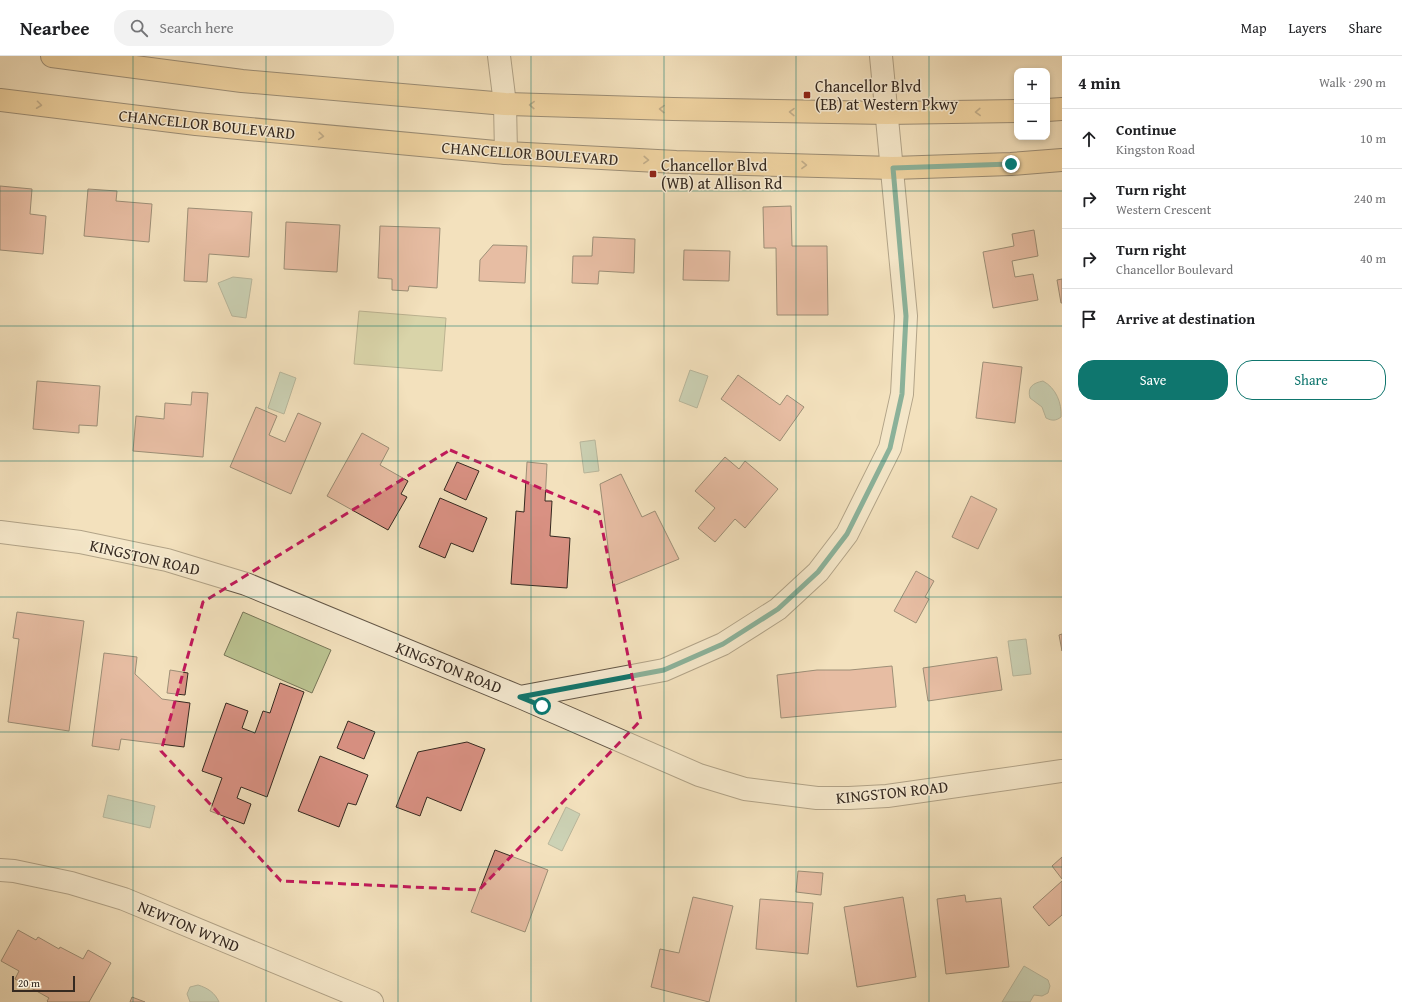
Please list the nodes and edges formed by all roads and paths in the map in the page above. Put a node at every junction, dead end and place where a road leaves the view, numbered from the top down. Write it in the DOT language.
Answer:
graph roads {
  1 [pos="52,56"];
  2 [pos="499,56"];
  3 [pos="881,56"];
  4 [pos="0,100"];
  5 [pos="505,104"];
  6 [pos="1062,109"];
  7 [pos="1050,110"];
  8 [pos="1014,111"];
  9 [pos="887,113"];
  10 [pos="506,153"];
  11 [pos="1062,160"];
  12 [pos="893,168"];
  13 [pos="0,532"];
  14 [pos="520,697"];
  15 [pos="1062,771"];
  16 [pos="0,870"];
  17 [pos="372,1002"];
  1 -- 5 [label="main road"];
  2 -- 5 [label="street"];
  3 -- 9 [label="street"];
  4 -- 10 [label="main road, CHANCELLOR BOULEVARD, one-way"];
  9 -- 5 [label="main road, one-way"];
  5 -- 10 [label="street"];
  6 -- 7 [label="main road"];
  8 -- 9 [label="main road, one-way"];
  9 -- 12 [label="street"];
  10 -- 12 [label="main road, CHANCELLOR BOULEVARD, one-way"];
  11 -- 12 [label="main road, CHANCELLOR BOULEVARD"];
  12 -- 14 [label="street"];
  13 -- 14 [label="street, KINGSTON ROAD"];
  14 -- 15 [label="street, KINGSTON ROAD"];
  16 -- 17 [label="street, NEWTON WYND"];
}
